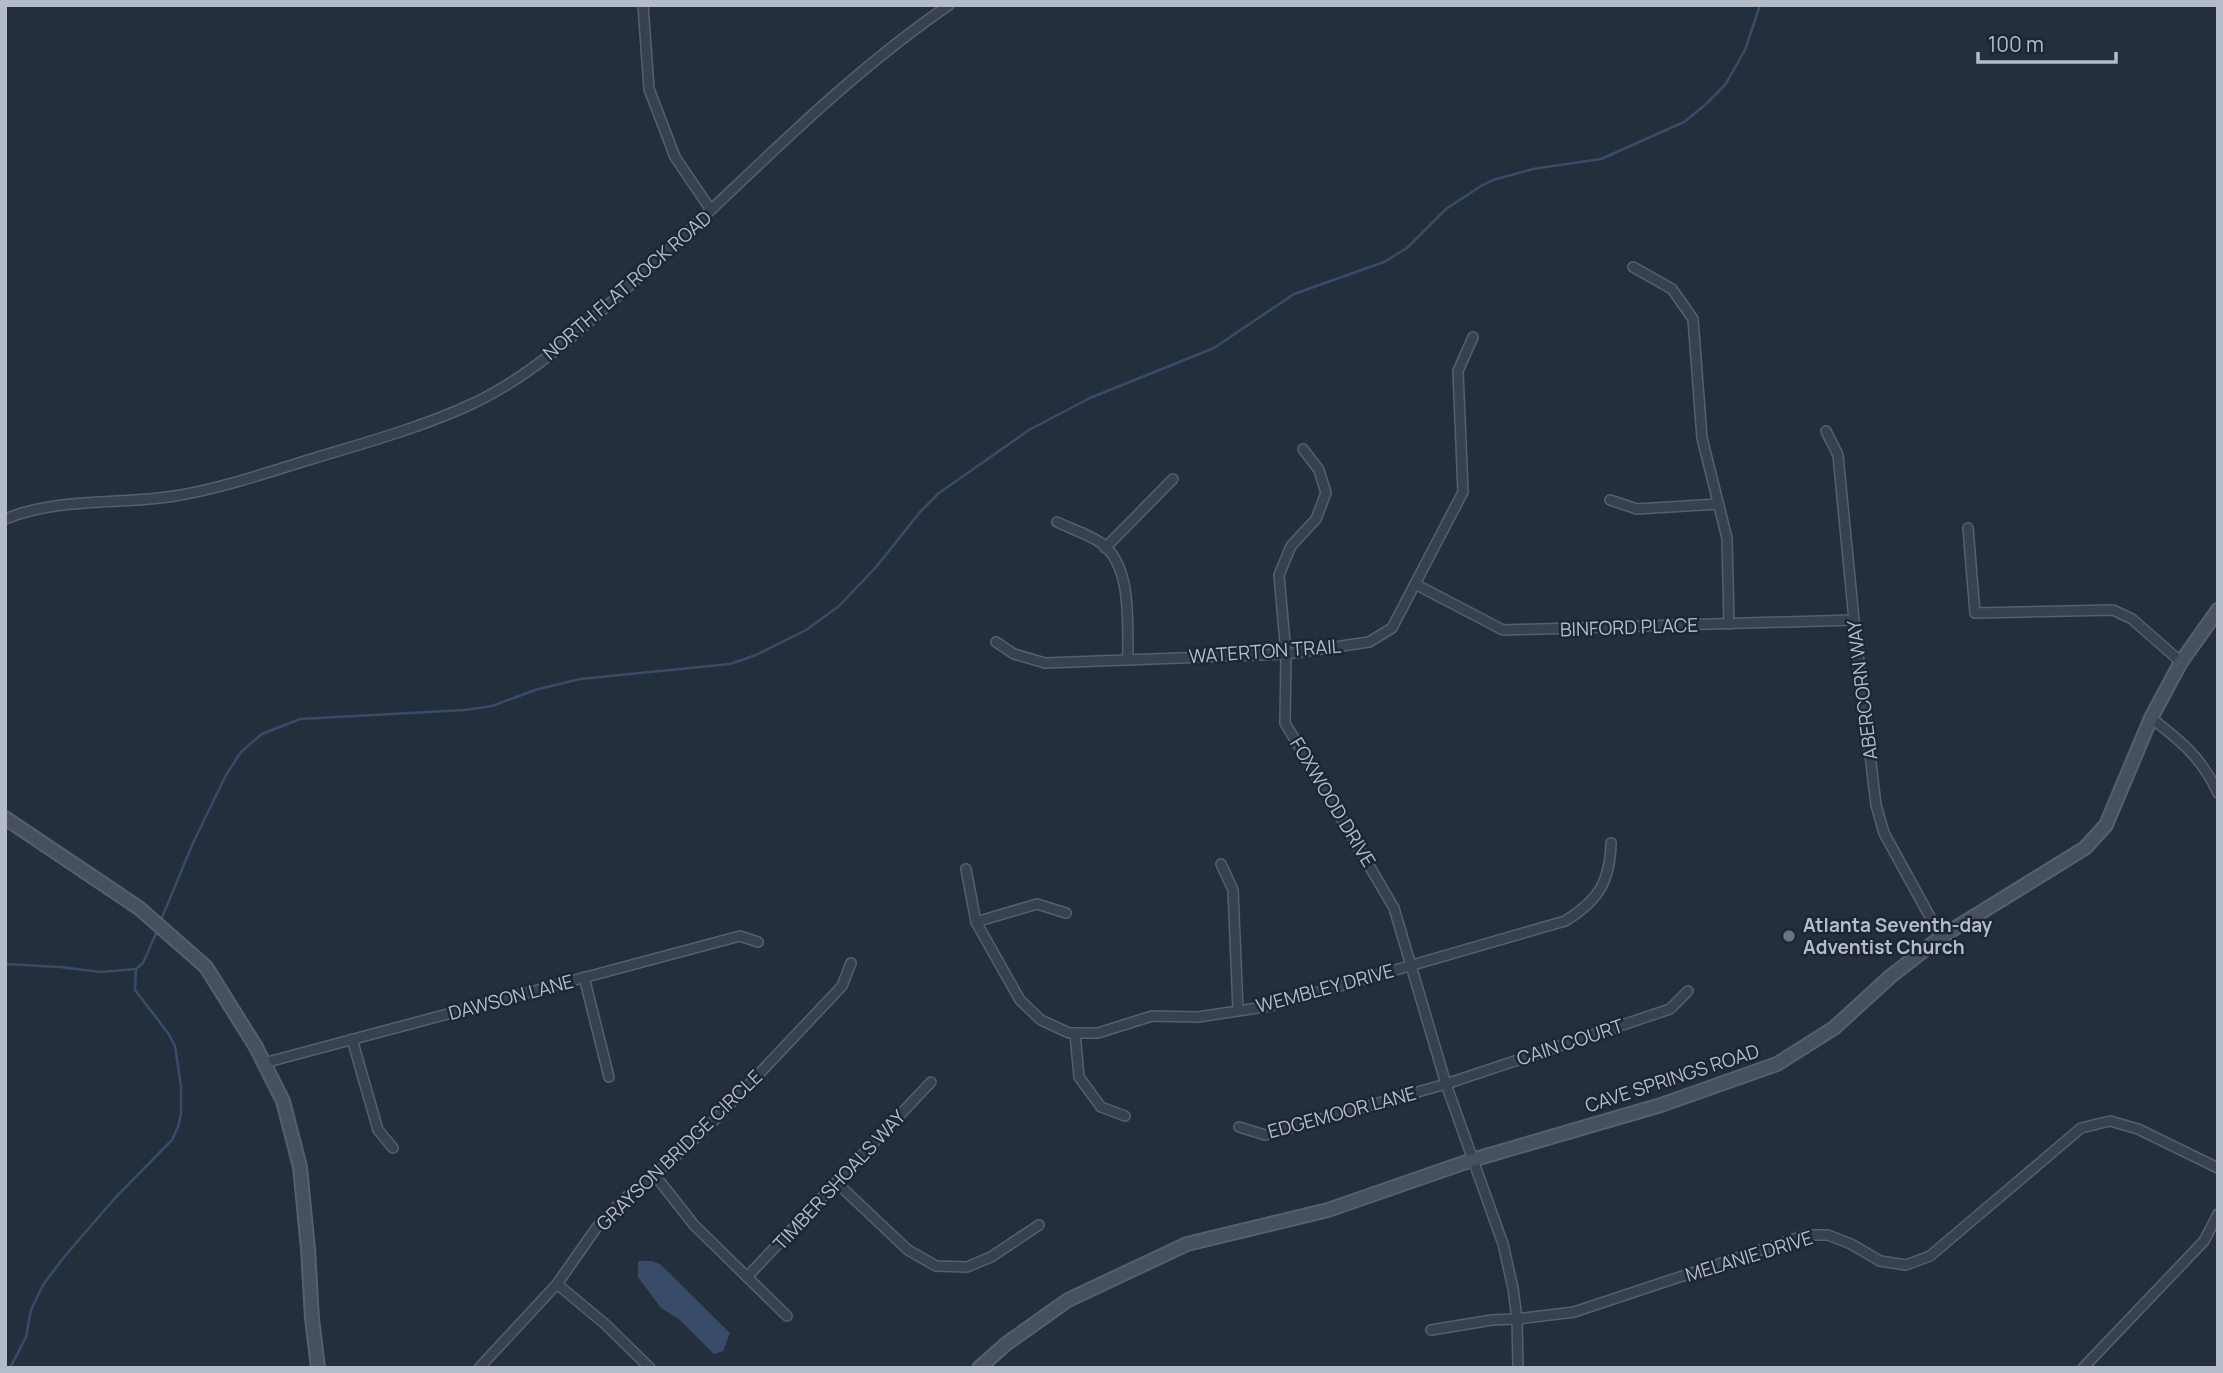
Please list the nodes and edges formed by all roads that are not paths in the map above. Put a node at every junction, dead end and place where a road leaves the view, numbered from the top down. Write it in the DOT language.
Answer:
graph roads {
  1 [pos="643,5"];
  2 [pos="949,5"];
  3 [pos="711,210"];
  4 [pos="1633,267"];
  5 [pos="1473,337"];
  6 [pos="1826,431"];
  7 [pos="1303,449"];
  8 [pos="1173,479"];
  9 [pos="1610,500"];
  10 [pos="1718,504"];
  11 [pos="5,519"];
  12 [pos="1057,522"];
  13 [pos="1968,528"];
  14 [pos="1105,548"];
  15 [pos="1415,584"];
  16 [pos="2218,610"];
  17 [pos="1854,620"];
  18 [pos="1729,624"];
  19 [pos="996,642"];
  20 [pos="1286,654"];
  21 [pos="1128,660"];
  22 [pos="2181,662"];
  23 [pos="2151,718"];
  24 [pos="2218,793"];
  25 [pos="5,818"];
  26 [pos="1611,844"];
  27 [pos="1221,864"];
  28 [pos="965,869"];
  29 [pos="1066,913"];
  30 [pos="976,922"];
  31 [pos="1941,937"];
  32 [pos="758,942"];
  33 [pos="851,963"];
  34 [pos="1410,964"];
  35 [pos="584,977"];
  36 [pos="1688,991"];
  37 [pos="1238,1010"];
  38 [pos="1075,1033"];
  39 [pos="352,1039"];
  40 [pos="264,1063"];
  41 [pos="609,1077"];
  42 [pos="932,1082"];
  43 [pos="1446,1084"];
  44 [pos="1125,1115"];
  45 [pos="1239,1127"];
  46 [pos="393,1148"];
  47 [pos="1472,1160"];
  48 [pos="2218,1168"];
  49 [pos="654,1174"];
  50 [pos="837,1183"];
  51 [pos="2218,1214"];
  52 [pos="1039,1225"];
  53 [pos="747,1277"];
  54 [pos="557,1284"];
  55 [pos="787,1316"];
  56 [pos="1517,1319"];
  57 [pos="1431,1331"];
  58 [pos="318,1368"];
  59 [pos="479,1368"];
  60 [pos="650,1368"];
  61 [pos="979,1368"];
  62 [pos="1518,1368"];
  63 [pos="2083,1368"];
  1 -- 3 [label="street"];
  2 -- 3 [label="street, NORTH FLAT ROCK ROAD"];
  3 -- 11 [label="street, NORTH FLAT ROCK ROAD"];
  4 -- 10 [label="street"];
  5 -- 15 [label="street, WATERTON TRAIL"];
  6 -- 17 [label="street, ABERCORN WAY"];
  7 -- 20 [label="street, FOXWOOD DRIVE"];
  8 -- 14 [label="street"];
  9 -- 10 [label="street"];
  10 -- 18 [label="street"];
  12 -- 14 [label="street"];
  13 -- 22 [label="street"];
  14 -- 21 [label="street"];
  15 -- 18 [label="street, BINFORD PLACE"];
  15 -- 20 [label="street, WATERTON TRAIL"];
  16 -- 22 [label="street, CAVE SPRINGS ROAD"];
  17 -- 18 [label="street, BINFORD PLACE"];
  17 -- 31 [label="street, ABERCORN WAY"];
  19 -- 21 [label="street, WATERTON TRAIL"];
  20 -- 21 [label="street, WATERTON TRAIL"];
  20 -- 34 [label="street, FOXWOOD DRIVE"];
  22 -- 23 [label="street, CAVE SPRINGS ROAD"];
  23 -- 24 [label="street"];
  23 -- 31 [label="street, CAVE SPRINGS ROAD"];
  25 -- 40 [label="street"];
  26 -- 34 [label="street, WEMBLEY DRIVE"];
  27 -- 37 [label="street"];
  28 -- 30 [label="street, WEMBLEY DRIVE"];
  29 -- 30 [label="street"];
  30 -- 38 [label="street, WEMBLEY DRIVE"];
  31 -- 47 [label="street, CAVE SPRINGS ROAD"];
  32 -- 35 [label="street, DAWSON LANE"];
  33 -- 49 [label="street, GRAYSON BRIDGE CIRCLE"];
  34 -- 37 [label="street, WEMBLEY DRIVE"];
  34 -- 43 [label="street, FOXWOOD DRIVE"];
  35 -- 39 [label="street, DAWSON LANE"];
  35 -- 41 [label="street"];
  36 -- 43 [label="street, CAIN COURT"];
  37 -- 38 [label="street, WEMBLEY DRIVE"];
  38 -- 44 [label="street"];
  39 -- 40 [label="street, DAWSON LANE"];
  39 -- 46 [label="street"];
  40 -- 58 [label="street"];
  42 -- 50 [label="street, TIMBER SHOALS WAY"];
  43 -- 45 [label="street, EDGEMOOR LANE"];
  43 -- 47 [label="street, FOXWOOD DRIVE"];
  47 -- 56 [label="street, FOXWOOD DRIVE"];
  47 -- 61 [label="street, CAVE SPRINGS ROAD"];
  48 -- 56 [label="street, MELANIE DRIVE"];
  49 -- 53 [label="street"];
  49 -- 54 [label="street, GRAYSON BRIDGE CIRCLE"];
  50 -- 52 [label="street"];
  50 -- 53 [label="street, TIMBER SHOALS WAY"];
  51 -- 63 [label="street"];
  53 -- 55 [label="street"];
  54 -- 59 [label="street, GRAYSON BRIDGE CIRCLE"];
  54 -- 60 [label="street"];
  56 -- 57 [label="street, MELANIE DRIVE"];
  56 -- 62 [label="street, FOXWOOD DRIVE"];
}
